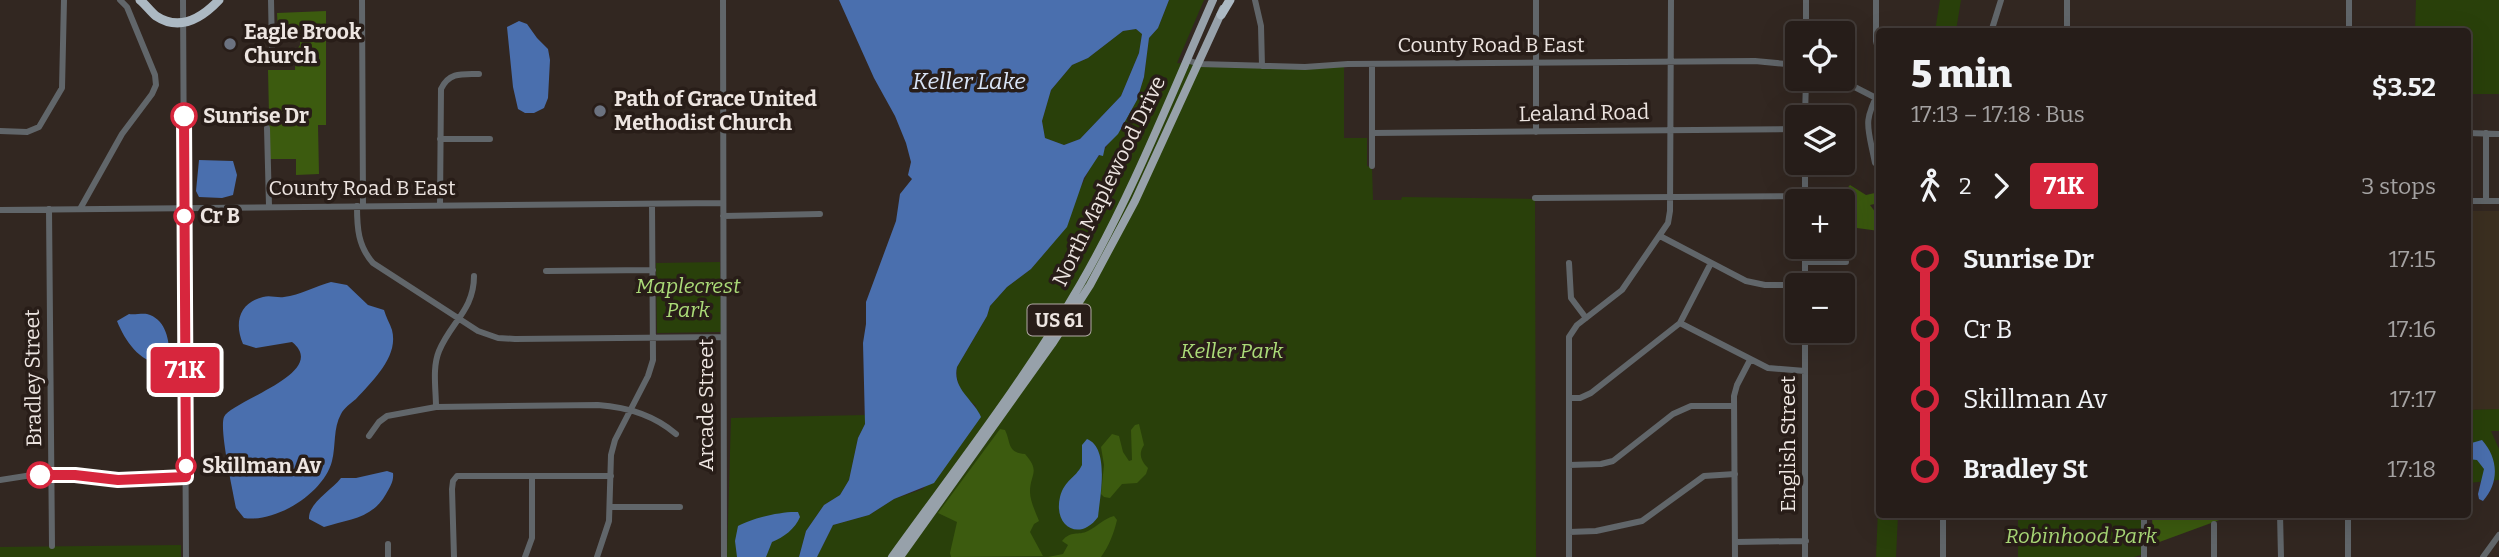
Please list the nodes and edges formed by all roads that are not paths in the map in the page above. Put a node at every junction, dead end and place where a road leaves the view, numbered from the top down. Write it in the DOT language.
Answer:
graph roads {
  1 [pos="64,0"];
  2 [pos="121,0"];
  3 [pos="140,0"];
  4 [pos="183,0"];
  5 [pos="219,0"];
  6 [pos="271,0"];
  7 [pos="362,0"];
  8 [pos="723,0"];
  9 [pos="1213,0"];
  10 [pos="1229,0"];
  11 [pos="1255,0"];
  12 [pos="1535,0"];
  13 [pos="1671,0"];
  14 [pos="1806,0"];
  15 [pos="1876,0"];
  16 [pos="2001,0"];
  17 [pos="2067,0"];
  18 [pos="2349,0"];
  19 [pos="1221,15"];
  20 [pos="1806,21"];
  21 [pos="183,23"];
  22 [pos="1876,28"];
  23 [pos="1992,28"];
  24 [pos="2067,28"];
  25 [pos="2348,28"];
  26 [pos="272,49"];
  27 [pos="1186,60"];
  28 [pos="1670,62"];
  29 [pos="1535,63"];
  30 [pos="1785,63"];
  31 [pos="1199,64"];
  32 [pos="1371,64"];
  33 [pos="1262,66"];
  34 [pos="479,74"];
  35 [pos="1855,87"];
  36 [pos="1876,98"];
  37 [pos="1876,99"];
  38 [pos="267,128"];
  39 [pos="1785,129"];
  40 [pos="1670,130"];
  41 [pos="0,131"];
  42 [pos="1536,132"];
  43 [pos="1372,133"];
  44 [pos="2471,134"];
  45 [pos="2486,134"];
  46 [pos="2499,134"];
  47 [pos="440,139"];
  48 [pos="490,139"];
  49 [pos="1875,163"];
  50 [pos="1372,166"];
  51 [pos="1670,197"];
  52 [pos="1535,198"];
  53 [pos="1785,199"];
  54 [pos="2471,201"];
  55 [pos="2486,201"];
  56 [pos="2499,201"];
  57 [pos="723,203"];
  58 [pos="652,204"];
  59 [pos="440,205"];
  60 [pos="269,206"];
  61 [pos="360,206"];
  62 [pos="184,207"];
  63 [pos="49,209"];
  64 [pos="80,209"];
  65 [pos="0,210"];
  66 [pos="820,214"];
  67 [pos="723,216"];
  68 [pos="1660,236"];
  69 [pos="1805,262"];
  70 [pos="1846,262"];
  71 [pos="1569,263"];
  72 [pos="1711,263"];
  73 [pos="653,270"];
  74 [pos="546,271"];
  75 [pos="1805,273"];
  76 [pos="474,276"];
  77 [pos="1785,284"];
  78 [pos="1586,318"];
  79 [pos="459,320"];
  80 [pos="1680,323"];
  81 [pos="723,337"];
  82 [pos="654,338"];
  83 [pos="1805,343"];
  84 [pos="1750,360"];
  85 [pos="1805,371"];
  86 [pos="1569,398"];
  87 [pos="1734,406"];
  88 [pos="436,407"];
  89 [pos="630,410"];
  90 [pos="676,434"];
  91 [pos="369,436"];
  92 [pos="1569,465"];
  93 [pos="1735,474"];
  94 [pos="51,475"];
  95 [pos="611,476"];
  96 [pos="186,477"];
  97 [pos="532,477"];
  98 [pos="0,480"];
  99 [pos="680,507"];
  100 [pos="611,508"];
  101 [pos="1943,518"];
  102 [pos="2144,518"];
  103 [pos="2280,518"];
  104 [pos="2348,518"];
  105 [pos="2214,524"];
  106 [pos="1569,532"];
  107 [pos="2499,535"];
  108 [pos="1805,541"];
  109 [pos="1735,542"];
  110 [pos="388,544"];
  111 [pos="52,546"];
  112 [pos="186,557"];
  113 [pos="388,557"];
  114 [pos="454,557"];
  115 [pos="525,557"];
  116 [pos="597,557"];
  117 [pos="724,557"];
  118 [pos="892,557"];
  119 [pos="901,557"];
  120 [pos="1569,557"];
  121 [pos="1735,557"];
  122 [pos="1805,557"];
  123 [pos="1943,557"];
  124 [pos="2144,557"];
  125 [pos="2214,557"];
  126 [pos="2281,557"];
  127 [pos="2348,557"];
  128 [pos="2483,557"];
  1 -- 41 [label="street"];
  2 -- 64 [label="street"];
  3 -- 21 [label="highway"];
  4 -- 21 [label="street"];
  5 -- 21 [label="highway"];
  6 -- 26 [label="street"];
  7 -- 61 [label="street"];
  8 -- 57 [label="street, Arcade Street"];
  9 -- 27 [label="main road, US 61"];
  10 -- 19 [label="highway"];
  11 -- 33 [label="street"];
  12 -- 29 [label="street"];
  13 -- 28 [label="street"];
  14 -- 20 [label="street"];
  15 -- 22 [label="street"];
  16 -- 23 [label="street"];
  17 -- 24 [label="street"];
  18 -- 25 [label="street"];
  19 -- 31 [label="main road, US 61"];
  21 -- 62 [label="street"];
  27 -- 31 [label="street, County Road B East"];
  27 -- 118 [label="main road, North Maplewood Drive / US 61"];
  28 -- 29 [label="street, County Road B East"];
  28 -- 30 [label="street, County Road B East"];
  28 -- 40 [label="street"];
  29 -- 32 [label="street, County Road B East"];
  29 -- 42 [label="street"];
  31 -- 33 [label="street, County Road B East"];
  31 -- 119 [label="main road, North Maplewood Drive / US 61"];
  32 -- 33 [label="street, County Road B East"];
  32 -- 43 [label="street"];
  34 -- 47 [label="street"];
  35 -- 36 [label="street"];
  37 -- 49 [label="street"];
  38 -- 60 [label="street"];
  39 -- 40 [label="street, Lealand Road"];
  40 -- 42 [label="street, Lealand Road"];
  40 -- 51 [label="street"];
  42 -- 43 [label="street, Lealand Road"];
  43 -- 50 [label="street"];
  44 -- 45 [label="street"];
  45 -- 46 [label="street"];
  45 -- 55 [label="street"];
  47 -- 48 [label="street"];
  47 -- 59 [label="street"];
  51 -- 52 [label="street"];
  51 -- 53 [label="street"];
  51 -- 68 [label="street"];
  54 -- 55 [label="street"];
  55 -- 56 [label="street"];
  57 -- 58 [label="street, County Road B East"];
  57 -- 67 [label="street, Arcade Street"];
  58 -- 59 [label="street, County Road B East"];
  58 -- 73 [label="street"];
  59 -- 61 [label="street, County Road B East"];
  60 -- 61 [label="street, County Road B East"];
  60 -- 62 [label="street, County Road B East"];
  61 -- 79 [label="street"];
  62 -- 64 [label="street, County Road B East"];
  62 -- 96 [label="street"];
  63 -- 64 [label="street, County Road B East"];
  63 -- 65 [label="street, County Road B East"];
  63 -- 94 [label="street, Bradley Street"];
  66 -- 67 [label="street"];
  67 -- 81 [label="street, Arcade Street"];
  68 -- 72 [label="street"];
  68 -- 78 [label="street"];
  69 -- 70 [label="street"];
  69 -- 75 [label="street"];
  71 -- 78 [label="street"];
  72 -- 77 [label="street"];
  72 -- 80 [label="street"];
  73 -- 74 [label="street"];
  73 -- 82 [label="street"];
  76 -- 79 [label="street"];
  78 -- 86 [label="street"];
  79 -- 82 [label="street"];
  79 -- 88 [label="street"];
  80 -- 84 [label="street"];
  80 -- 86 [label="street"];
  81 -- 82 [label="street"];
  81 -- 117 [label="street, Arcade Street"];
  82 -- 89 [label="street"];
  83 -- 85 [label="street, English Street"];
  84 -- 85 [label="street"];
  84 -- 87 [label="street"];
  85 -- 108 [label="street, English Street"];
  86 -- 92 [label="street"];
  87 -- 92 [label="street"];
  87 -- 93 [label="street"];
  88 -- 89 [label="street"];
  88 -- 91 [label="street"];
  89 -- 90 [label="street"];
  89 -- 95 [label="street"];
  92 -- 106 [label="street"];
  93 -- 106 [label="street"];
  93 -- 109 [label="street"];
  94 -- 96 [label="street"];
  94 -- 98 [label="street"];
  94 -- 111 [label="street, Bradley Street"];
  95 -- 97 [label="street"];
  95 -- 100 [label="street"];
  96 -- 112 [label="street"];
  97 -- 114 [label="street"];
  97 -- 115 [label="street"];
  99 -- 100 [label="street"];
  100 -- 116 [label="street"];
  101 -- 123 [label="street"];
  102 -- 124 [label="street"];
  103 -- 126 [label="street"];
  104 -- 127 [label="street"];
  105 -- 125 [label="street"];
  106 -- 120 [label="street"];
  107 -- 128 [label="street"];
  108 -- 109 [label="street"];
  108 -- 122 [label="street, English Street"];
  109 -- 121 [label="street"];
  110 -- 113 [label="street"];
}
